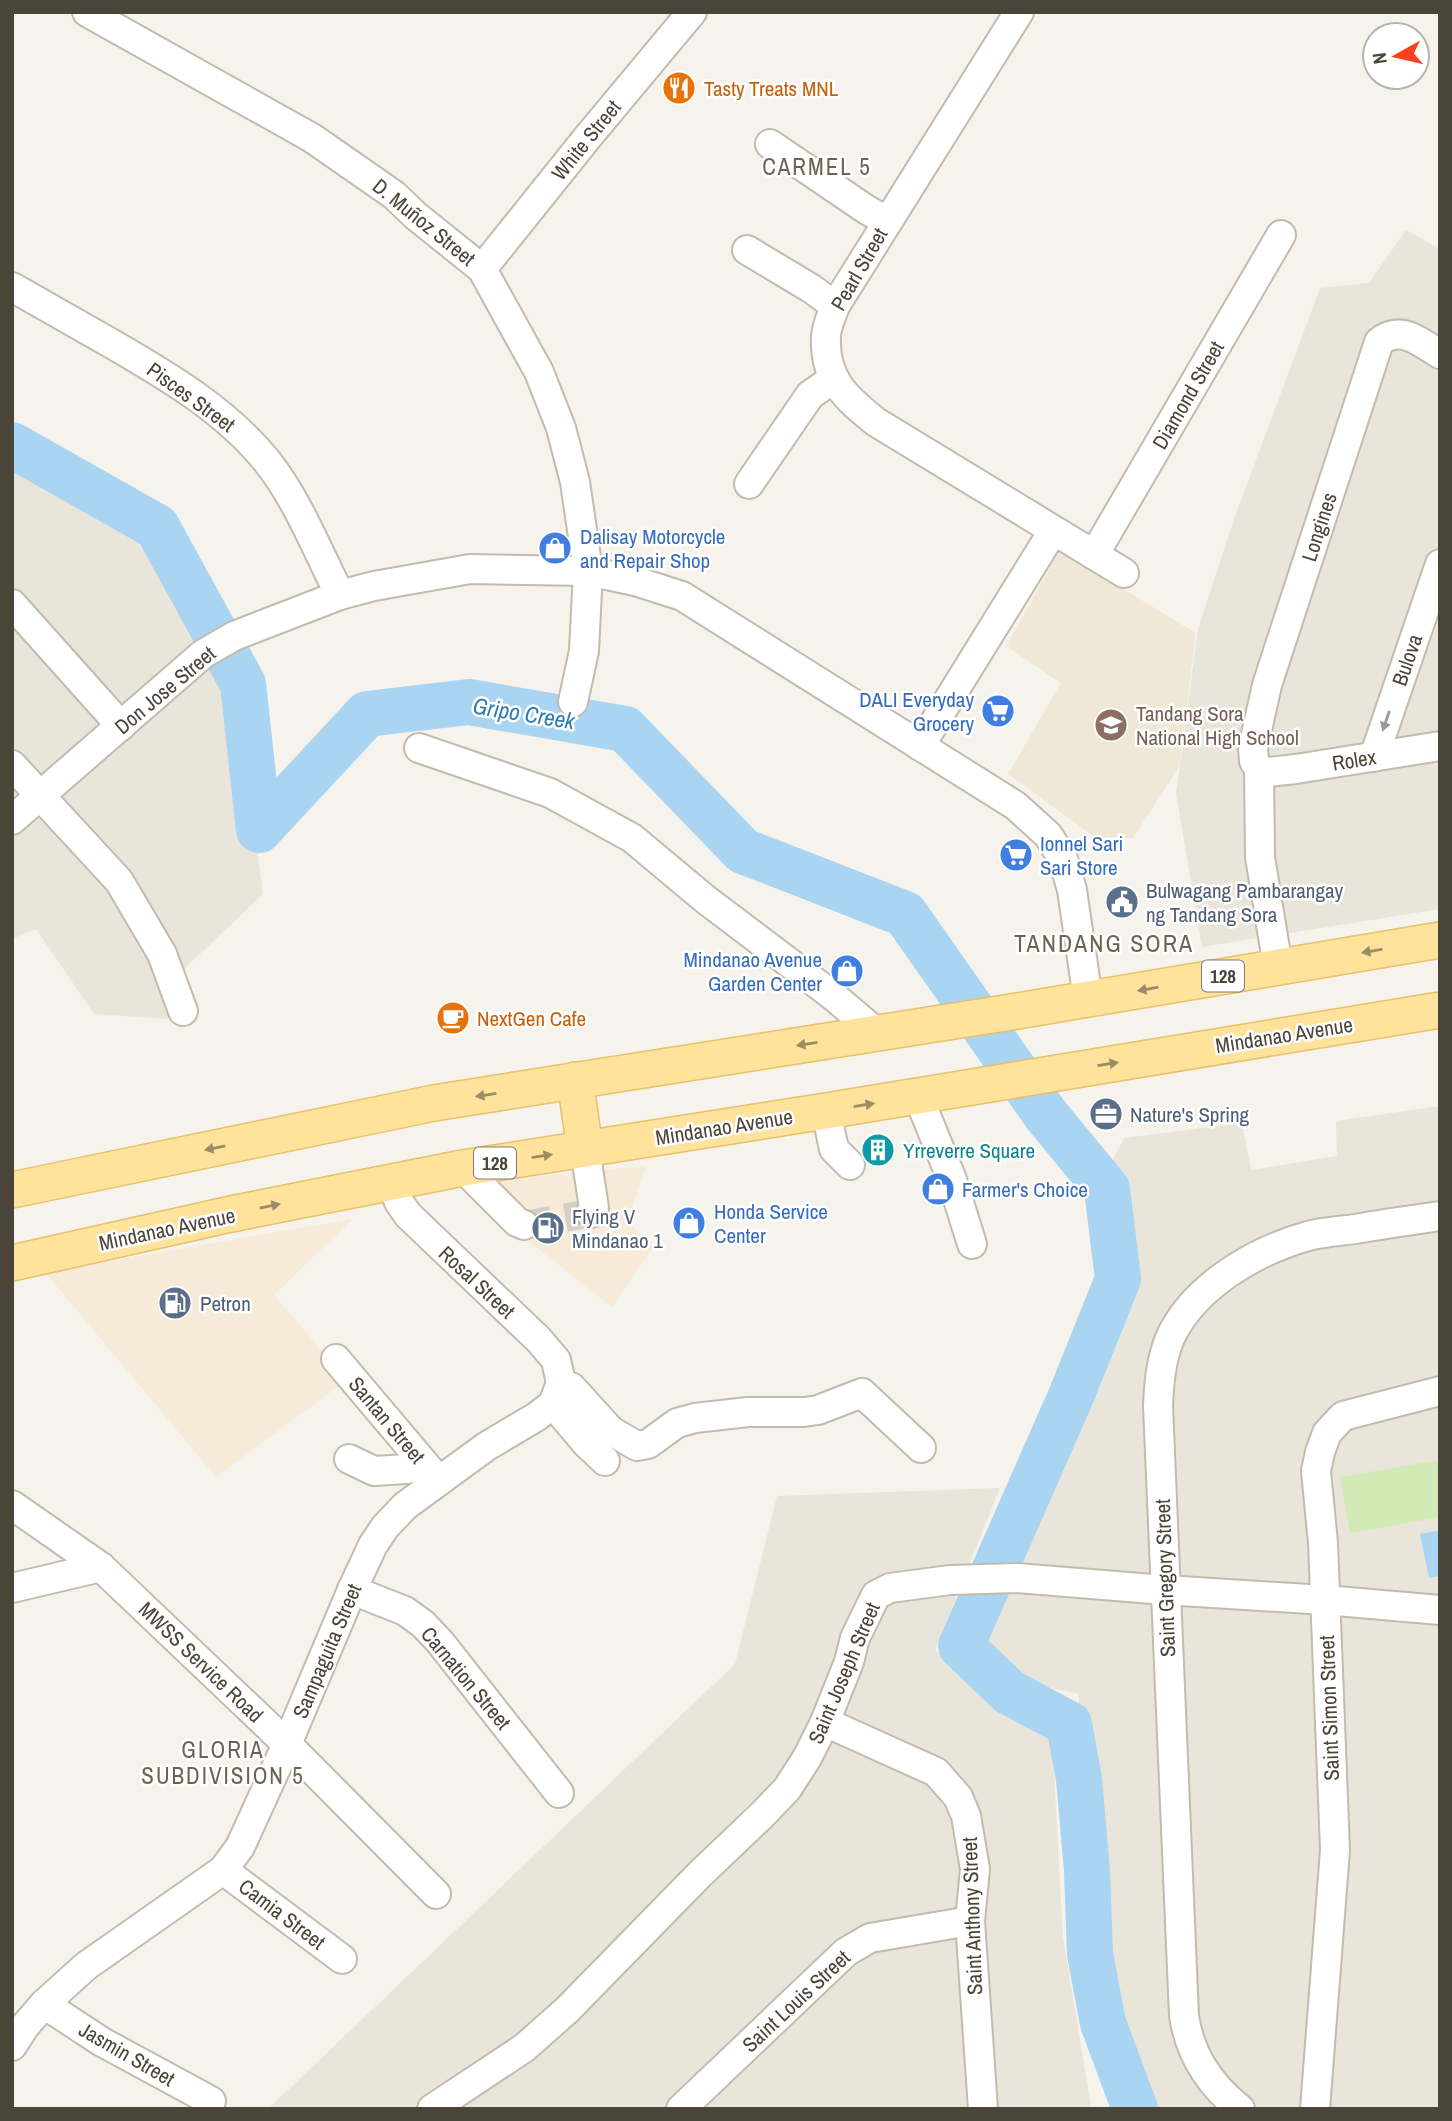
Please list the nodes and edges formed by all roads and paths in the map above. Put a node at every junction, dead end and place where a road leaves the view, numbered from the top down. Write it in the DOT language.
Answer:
graph roads {
  1 [pos="87,12"];
  2 [pos="692,12"];
  3 [pos="1019,12"];
  4 [pos="770,144"];
  5 [pos="887,221"];
  6 [pos="1281,235"];
  7 [pos="747,250"];
  8 [pos="482,269"];
  9 [pos="12,287"];
  10 [pos="835,306"];
  11 [pos="1440,354"];
  12 [pos="833,379"];
  13 [pos="749,484"];
  14 [pos="1054,531"];
  15 [pos="1094,555"];
  16 [pos="1440,564"];
  17 [pos="588,571"];
  18 [pos="1124,573"];
  19 [pos="340,595"];
  20 [pos="12,604"];
  21 [pos="573,702"];
  22 [pos="121,726"];
  23 [pos="920,746"];
  24 [pos="1440,746"];
  25 [pos="419,748"];
  26 [pos="1374,757"];
  27 [pos="12,765"];
  28 [pos="1263,770"];
  29 [pos="42,796"];
  30 [pos="12,820"];
  31 [pos="1440,940"];
  32 [pos="1278,967"];
  33 [pos="1088,999"];
  34 [pos="1440,1010"];
  35 [pos="183,1011"];
  36 [pos="877,1033"];
  37 [pos="575,1080"];
  38 [pos="918,1096"];
  39 [pos="825,1111"];
  40 [pos="585,1149"];
  41 [pos="850,1165"];
  42 [pos="463,1168"];
  43 [pos="391,1181"];
  44 [pos="12,1190"];
  45 [pos="591,1213"];
  46 [pos="1440,1216"];
  47 [pos="524,1225"];
  48 [pos="972,1244"];
  49 [pos="12,1263"];
  50 [pos="336,1359"];
  51 [pos="1440,1391"];
  52 [pos="557,1393"];
  53 [pos="921,1448"];
  54 [pos="349,1459"];
  55 [pos="605,1461"];
  56 [pos="432,1473"];
  57 [pos="12,1505"];
  58 [pos="101,1567"];
  59 [pos="12,1588"];
  60 [pos="352,1590"];
  61 [pos="1165,1590"];
  62 [pos="1325,1600"];
  63 [pos="1440,1610"];
  64 [pos="825,1722"];
  65 [pos="287,1744"];
  66 [pos="559,1793"];
  67 [pos="223,1870"];
  68 [pos="436,1894"];
  69 [pos="970,1921"];
  70 [pos="342,1959"];
  71 [pos="44,2004"];
  72 [pos="17,2033"];
  73 [pos="211,2101"];
  74 [pos="432,2109"];
  75 [pos="681,2109"];
  76 [pos="983,2109"];
  77 [pos="1240,2109"];
  78 [pos="1315,2109"];
  1 -- 8 [label="street, D. Muñoz Street"];
  2 -- 8 [label="street, White Street"];
  3 -- 5 [label="street, Pearl Street"];
  4 -- 5 [label="street"];
  5 -- 10 [label="street, Pearl Street"];
  6 -- 15 [label="street, Diamond Street"];
  7 -- 10 [label="street"];
  8 -- 17 [label="street, D. Muñoz Street"];
  9 -- 19 [label="street, Pisces Street"];
  10 -- 12 [label="street, Pearl Street"];
  11 -- 28 [label="street, Longines"];
  12 -- 13 [label="street"];
  12 -- 14 [label="street, Pearl Street"];
  14 -- 15 [label="street, Pearl Street"];
  14 -- 23 [label="street"];
  15 -- 18 [label="street, Pearl Street"];
  16 -- 26 [label="street, Bulova, one-way"];
  17 -- 19 [label="street, Don Jose Street"];
  17 -- 21 [label="street, D. Muñoz Street"];
  17 -- 23 [label="street, Don Jose Street"];
  19 -- 22 [label="street, Don Jose Street"];
  20 -- 22 [label="street"];
  22 -- 29 [label="street, Don Jose Street"];
  23 -- 33 [label="street, Don Jose Street"];
  24 -- 26 [label="street, Rolex"];
  25 -- 36 [label="street"];
  26 -- 28 [label="street, Rolex"];
  27 -- 29 [label="street"];
  28 -- 32 [label="street"];
  29 -- 30 [label="street, Don Jose Street"];
  29 -- 35 [label="street"];
  31 -- 32 [label="main road, 128, one-way"];
  32 -- 33 [label="main road, 128, one-way"];
  33 -- 36 [label="main road, 128"];
  38 -- 34 [label="main road, Mindanao Avenue / 128, one-way"];
  36 -- 37 [label="main road, 128, one-way"];
  37 -- 40 [label="main road"];
  37 -- 44 [label="main road, 128, one-way"];
  39 -- 38 [label="main road, Mindanao Avenue / 128, one-way"];
  38 -- 48 [label="street"];
  39 -- 40 [label="main road, Mindanao Avenue / 128"];
  39 -- 41 [label="street"];
  42 -- 40 [label="main road, Mindanao Avenue / 128, one-way"];
  40 -- 45 [label="street"];
  42 -- 43 [label="main road, Mindanao Avenue / 128"];
  42 -- 47 [label="street"];
  49 -- 43 [label="main road, Mindanao Avenue / 128, one-way"];
  43 -- 52 [label="street, Rosal Street"];
  46 -- 61 [label="street, Saint Gregory Street"];
  50 -- 56 [label="street, Santan Street"];
  51 -- 62 [label="street, Saint Simon Street"];
  52 -- 53 [label="street"];
  52 -- 55 [label="street"];
  52 -- 56 [label="street, Sampaguita Street"];
  54 -- 56 [label="street"];
  56 -- 60 [label="street, Sampaguita Street"];
  57 -- 58 [label="street, MWSS Service Road"];
  58 -- 59 [label="street"];
  58 -- 65 [label="street, MWSS Service Road"];
  60 -- 65 [label="street, Sampaguita Street"];
  60 -- 66 [label="street, Carnation Street"];
  61 -- 62 [label="street, Saint Joseph Street"];
  61 -- 64 [label="street, Saint Joseph Street"];
  61 -- 77 [label="street, Saint Gregory Street"];
  62 -- 63 [label="street, Saint Joseph Street"];
  62 -- 78 [label="street, Saint Simon Street"];
  64 -- 69 [label="street, Saint Anthony Street"];
  64 -- 74 [label="street, Saint Joseph Street"];
  65 -- 67 [label="street, Sampaguita Street"];
  65 -- 68 [label="street, MWSS Service Road"];
  67 -- 70 [label="street, Camia Street"];
  67 -- 71 [label="street, Sampaguita Street"];
  69 -- 75 [label="street, Saint Louis Street"];
  69 -- 76 [label="street, Saint Anthony Street"];
  71 -- 72 [label="street, Sampaguita Street"];
  71 -- 73 [label="street, Jasmin Street"];
}
